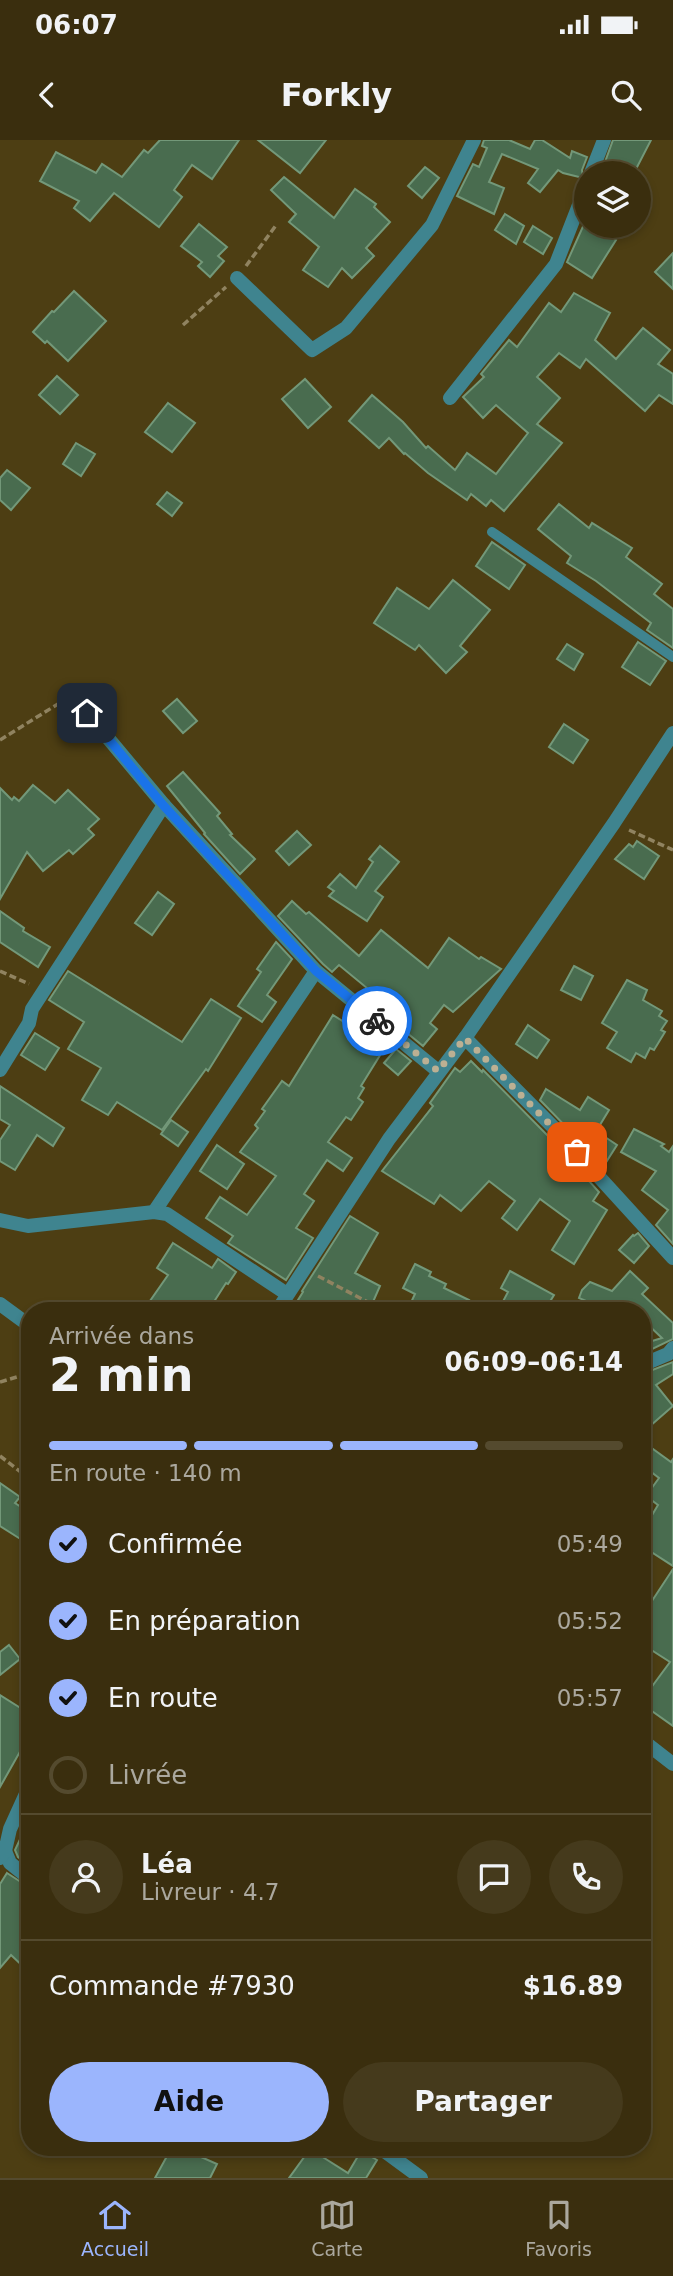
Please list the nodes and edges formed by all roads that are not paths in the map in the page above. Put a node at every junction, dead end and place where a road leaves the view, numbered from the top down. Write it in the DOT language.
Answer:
graph roads {
  1 [pos="474,140"];
  2 [pos="604,140"];
  3 [pos="596,161"];
  4 [pos="574,218"];
  5 [pos="237,278"];
  6 [pos="450,398"];
  7 [pos="492,532"];
  8 [pos="673,657"];
  9 [pos="72,695"];
  10 [pos="673,733"];
  11 [pos="163,805"];
  12 [pos="316,971"];
  13 [pos="465,1038"];
  14 [pos="0,1070"];
  15 [pos="438,1071"];
  16 [pos="154,1212"];
  17 [pos="0,1220"];
  18 [pos="673,1258"];
  19 [pos="287,1294"];
  20 [pos="282,1302"];
  21 [pos="0,1304"];
  22 [pos="21,1319"];
  23 [pos="673,1348"];
  24 [pos="651,1361"];
  25 [pos="651,1747"];
  26 [pos="673,1764"];
  27 [pos="21,1799"];
  28 [pos="5,1825"];
  29 [pos="2,1854"];
  30 [pos="21,1872"];
  31 [pos="391,2156"];
  32 [pos="421,2178"];
  1 -- 5 [label="street"];
  2 -- 3 [label="street"];
  4 -- 6 [label="street"];
  7 -- 8 [label="lane"];
  9 -- 11 [label="street"];
  10 -- 13 [label="street"];
  11 -- 12 [label="street"];
  11 -- 14 [label="street"];
  12 -- 15 [label="street"];
  12 -- 16 [label="street"];
  13 -- 15 [label="street"];
  13 -- 18 [label="street"];
  15 -- 19 [label="street"];
  16 -- 17 [label="street"];
  16 -- 19 [label="street"];
  19 -- 20 [label="street"];
  21 -- 22 [label="street"];
  23 -- 24 [label="street"];
  25 -- 26 [label="street"];
  27 -- 28 [label="street"];
  28 -- 29 [label="street"];
  29 -- 30 [label="street"];
  31 -- 32 [label="street"];
}
